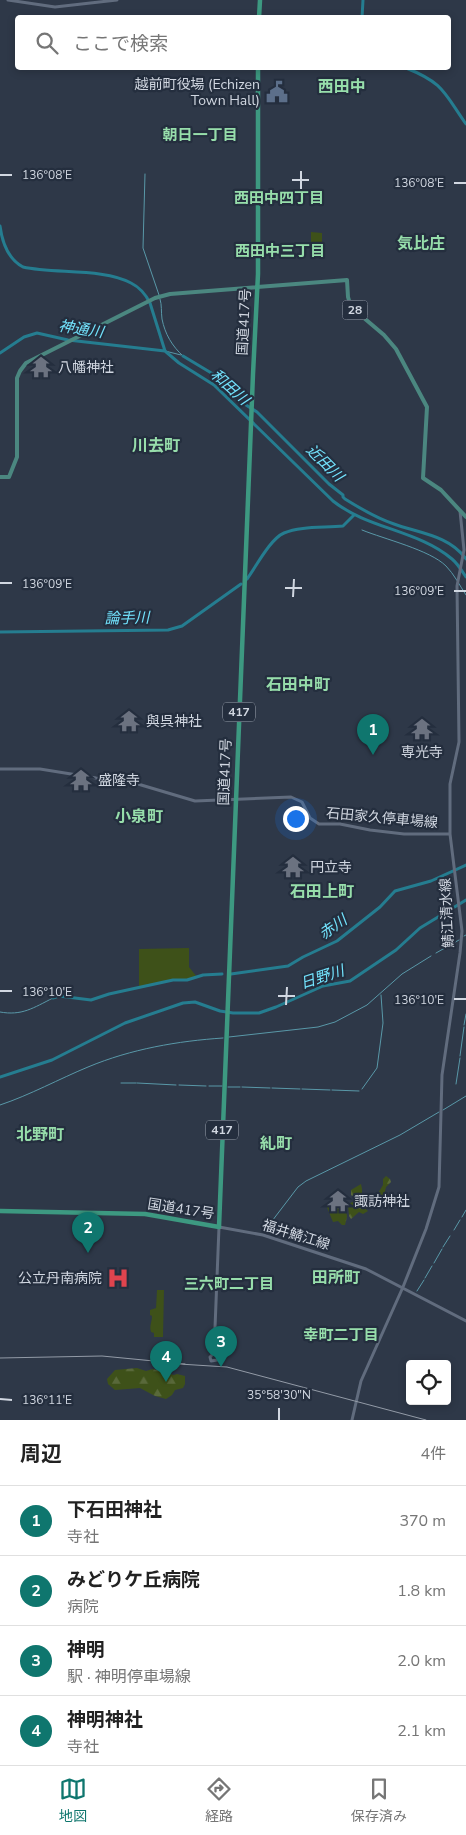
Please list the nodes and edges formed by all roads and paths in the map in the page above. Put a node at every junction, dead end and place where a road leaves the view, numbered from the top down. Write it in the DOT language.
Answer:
graph roads {
  1 [pos="8,0"];
  2 [pos="117,0"];
  3 [pos="260,0"];
  4 [pos="259,15"];
  5 [pos="258,70"];
  6 [pos="257,287"];
  7 [pos="0,477"];
  8 [pos="460,510"];
  9 [pos="466,516"];
  10 [pos="0,769"];
  11 [pos="236,800"];
  12 [pos="450,834"];
  13 [pos="0,1211"];
  14 [pos="219,1227"];
  15 [pos="403,1287"];
  16 [pos="466,1321"];
  17 [pos="214,1353"];
  18 [pos="352,1420"];
  1 -- 2 [label="main road"];
  3 -- 4 [label="highway"];
  5 -- 6 [label="highway, 国道417号 / 417"];
  6 -- 7 [label="main road, 28"];
  6 -- 8 [label="main road, 28"];
  6 -- 11 [label="highway, 国道417号 / 417"];
  8 -- 9 [label="main road, 28"];
  8 -- 12 [label="main road, 鯖江清水線"];
  10 -- 11 [label="main road, 石田家久停車場線"];
  11 -- 12 [label="main road, 石田家久停車場線"];
  11 -- 14 [label="highway, 国道417号 / 417"];
  12 -- 15 [label="main road, 鯖江清水線"];
  13 -- 14 [label="highway, 国道417号"];
  14 -- 15 [label="main road, 福井鯖江線"];
  14 -- 17 [label="main road"];
  15 -- 16 [label="main road, 福井鯖江線"];
  15 -- 18 [label="main road, 鯖江清水線"];
}
